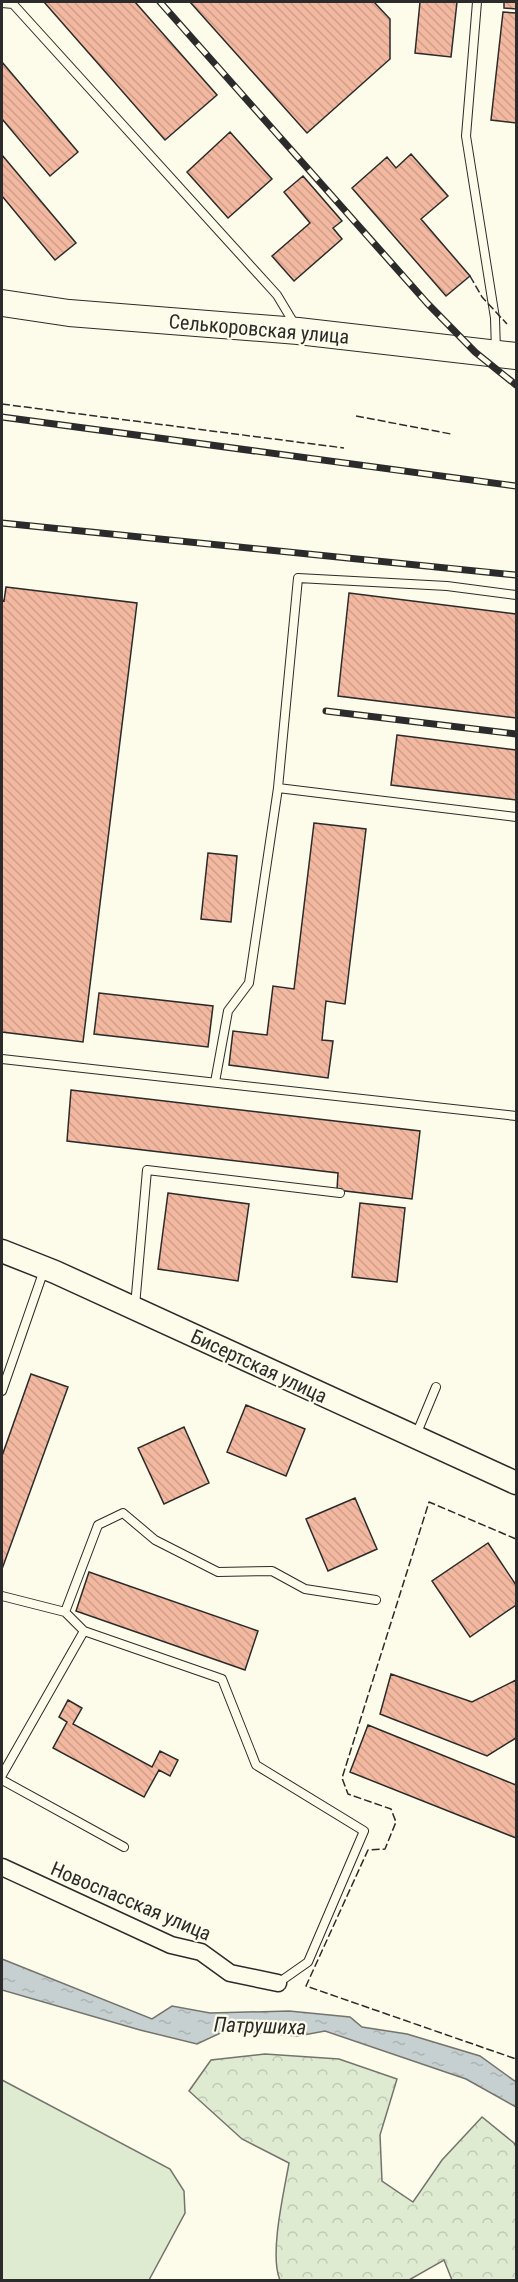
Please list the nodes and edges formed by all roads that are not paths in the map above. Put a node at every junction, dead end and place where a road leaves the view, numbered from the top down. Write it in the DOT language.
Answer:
graph roads {
  1 [pos="477,2"];
  2 [pos="2,3"];
  3 [pos="2,303"];
  4 [pos="298,331"];
  5 [pos="506,354"];
  6 [pos="516,595"];
  7 [pos="278,788"];
  8 [pos="516,817"];
  9 [pos="2,1059"];
  10 [pos="215,1082"];
  11 [pos="516,1116"];
  12 [pos="340,1193"];
  13 [pos="2,1251"];
  14 [pos="45,1268"];
  15 [pos="135,1310"];
  16 [pos="436,1387"];
  17 [pos="2,1391"];
  18 [pos="415,1438"];
  19 [pos="516,1483"];
  20 [pos="2,1596"];
  21 [pos="376,1600"];
  22 [pos="65,1612"];
  23 [pos="84,1631"];
  24 [pos="2,1775"];
  25 [pos="2,1780"];
  26 [pos="124,1847"];
  27 [pos="2,1867"];
  28 [pos="278,1983"];
  1 -- 5 [label="lane"];
  2 -- 4 [label="lane"];
  3 -- 4 [label="main road, Селькоровская улица"];
  4 -- 5 [label="main road, Селькоровская улица"];
  6 -- 7 [label="lane"];
  7 -- 8 [label="lane"];
  7 -- 10 [label="lane"];
  9 -- 10 [label="lane"];
  10 -- 11 [label="lane"];
  12 -- 15 [label="lane"];
  13 -- 14 [label="main road, Бисертская улица"];
  14 -- 15 [label="main road, Бисертская улица"];
  14 -- 17 [label="lane"];
  15 -- 18 [label="main road, Бисертская улица"];
  16 -- 18 [label="lane"];
  18 -- 19 [label="main road, Бисертская улица"];
  20 -- 22 [label="lane"];
  21 -- 22 [label="lane"];
  22 -- 23 [label="lane"];
  23 -- 24 [label="lane"];
  23 -- 28 [label="lane"];
  25 -- 26 [label="lane"];
  27 -- 28 [label="street, Новоспасская улица"];
}
